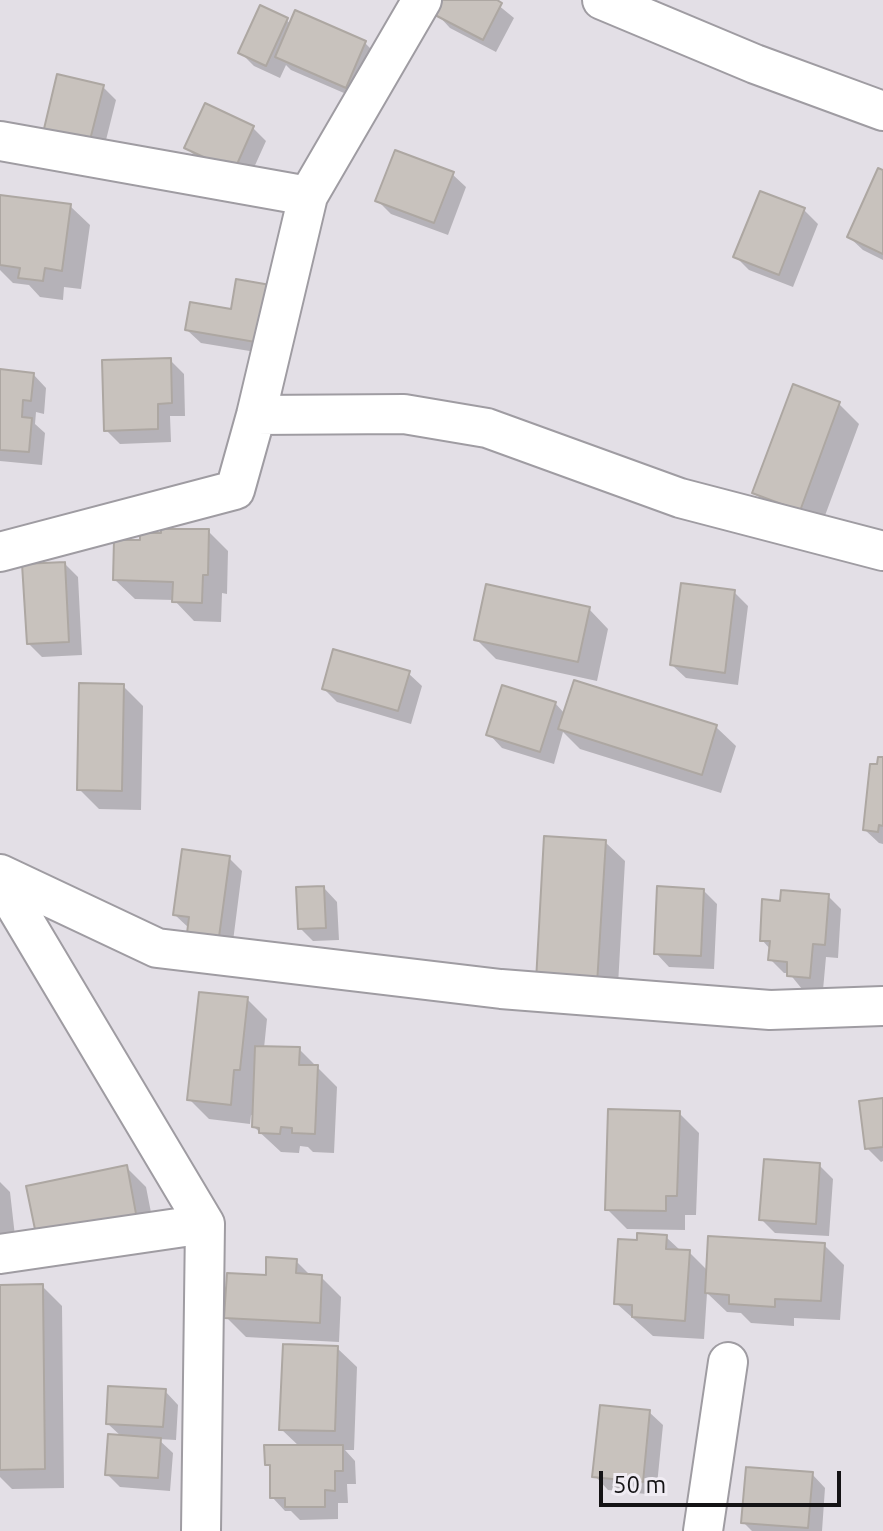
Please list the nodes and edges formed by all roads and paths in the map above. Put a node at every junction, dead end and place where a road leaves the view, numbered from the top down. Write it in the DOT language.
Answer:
graph roads {
  1 [pos="422,0"];
  2 [pos="602,0"];
  3 [pos="883,111"];
  4 [pos="0,141"];
  5 [pos="308,196"];
  6 [pos="256,415"];
  7 [pos="883,551"];
  8 [pos="0,552"];
  9 [pos="0,877"];
  10 [pos="883,1006"];
  11 [pos="205,1224"];
  12 [pos="0,1254"];
  13 [pos="728,1362"];
  14 [pos="201,1531"];
  15 [pos="703,1531"];
  1 -- 5 [label="street"];
  2 -- 3 [label="street"];
  4 -- 5 [label="street"];
  5 -- 6 [label="street"];
  6 -- 7 [label="street"];
  6 -- 8 [label="street"];
  9 -- 10 [label="street"];
  9 -- 11 [label="street"];
  11 -- 12 [label="street"];
  11 -- 14 [label="street"];
  13 -- 15 [label="street"];
}
